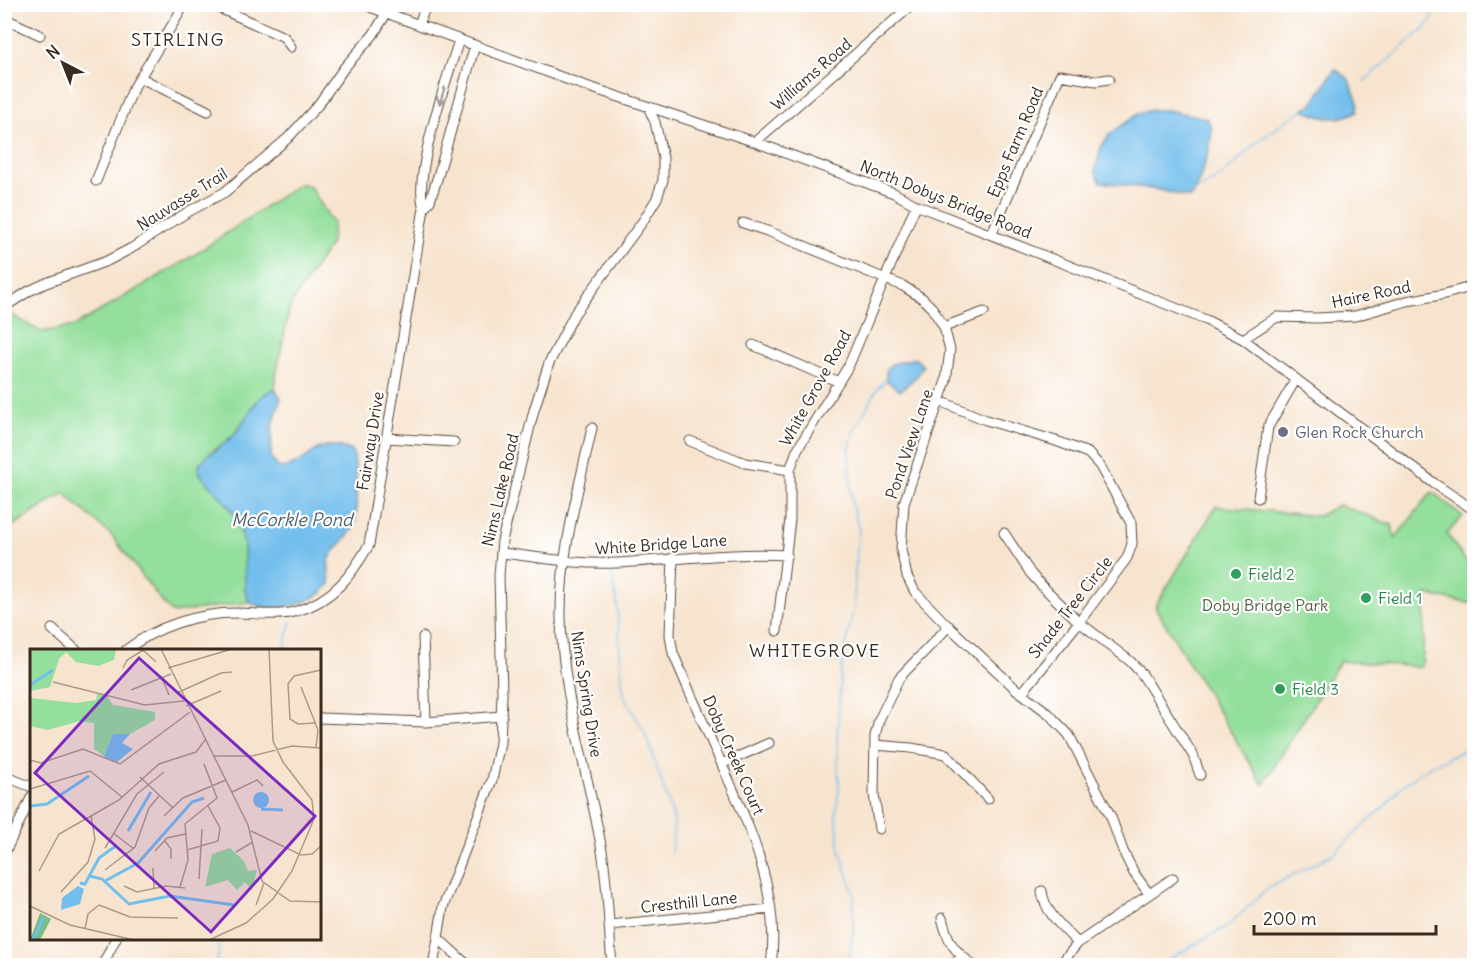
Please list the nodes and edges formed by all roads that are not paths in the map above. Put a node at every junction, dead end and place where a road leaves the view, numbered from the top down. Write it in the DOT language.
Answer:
graph roads {
  1 [pos="185,4"];
  2 [pos="210,4"];
  3 [pos="362,4"];
  4 [pos="426,4"];
  5 [pos="913,4"];
  6 [pos="1471,4"];
  7 [pos="1474,9"];
  8 [pos="386,14"];
  9 [pos="4,18"];
  10 [pos="418,25"];
  11 [pos="40,35"];
  12 [pos="459,40"];
  13 [pos="475,45"];
  14 [pos="291,46"];
  15 [pos="141,78"];
  16 [pos="1109,79"];
  17 [pos="648,107"];
  18 [pos="208,111"];
  19 [pos="755,142"];
  20 [pos="96,181"];
  21 [pos="916,205"];
  22 [pos="424,208"];
  23 [pos="743,223"];
  24 [pos="992,233"];
  25 [pos="886,277"];
  26 [pos="1474,286"];
  27 [pos="4,307"];
  28 [pos="984,312"];
  29 [pos="944,327"];
  30 [pos="1243,339"];
  31 [pos="753,345"];
  32 [pos="1296,379"];
  33 [pos="839,382"];
  34 [pos="940,401"];
  35 [pos="592,428"];
  36 [pos="386,438"];
  37 [pos="690,441"];
  38 [pos="454,442"];
  39 [pos="790,470"];
  40 [pos="1258,498"];
  41 [pos="1474,510"];
  42 [pos="1004,533"];
  43 [pos="501,553"];
  44 [pos="787,555"];
  45 [pos="673,558"];
  46 [pos="565,560"];
  47 [pos="1079,622"];
  48 [pos="949,626"];
  49 [pos="52,629"];
  50 [pos="777,631"];
  51 [pos="423,637"];
  52 [pos="74,649"];
  53 [pos="129,649"];
  54 [pos="1022,693"];
  55 [pos="502,716"];
  56 [pos="321,718"];
  57 [pos="426,722"];
  58 [pos="769,743"];
  59 [pos="875,745"];
  60 [pos="722,765"];
  61 [pos="1200,775"];
  62 [pos="4,776"];
  63 [pos="30,787"];
  64 [pos="30,800"];
  65 [pos="988,800"];
  66 [pos="879,828"];
  67 [pos="4,854"];
  68 [pos="1173,878"];
  69 [pos="1042,891"];
  70 [pos="1149,894"];
  71 [pos="771,909"];
  72 [pos="942,918"];
  73 [pos="609,925"];
  74 [pos="438,938"];
  75 [pos="115,940"];
  76 [pos="1078,943"];
  77 [pos="962,956"];
  78 [pos="102,966"];
  79 [pos="434,966"];
  80 [pos="471,966"];
  81 [pos="612,966"];
  82 [pos="771,966"];
  83 [pos="953,966"];
  84 [pos="974,966"];
  85 [pos="1059,966"];
  1 -- 15 [label="street"];
  2 -- 14 [label="street"];
  3 -- 8 [label="street, North Dobys Bridge Road"];
  4 -- 10 [label="street"];
  5 -- 19 [label="street, Williams Road"];
  6 -- 7 [label="main road"];
  8 -- 10 [label="street, North Dobys Bridge Road"];
  8 -- 27 [label="street, Nauvasse Trail"];
  9 -- 11 [label="street"];
  10 -- 12 [label="street, North Dobys Bridge Road"];
  12 -- 13 [label="street, North Dobys Bridge Road"];
  12 -- 22 [label="street, Fairway Drive, one-way"];
  13 -- 17 [label="street, North Dobys Bridge Road"];
  13 -- 22 [label="street, Fairway Drive"];
  15 -- 18 [label="street"];
  15 -- 20 [label="street"];
  16 -- 24 [label="street, Epps Farm Road"];
  17 -- 19 [label="street, North Dobys Bridge Road"];
  17 -- 43 [label="street, Nims Lake Road"];
  19 -- 21 [label="street, North Dobys Bridge Road"];
  21 -- 24 [label="street, North Dobys Bridge Road"];
  21 -- 25 [label="street, White Grove Road"];
  22 -- 36 [label="street, Fairway Drive"];
  23 -- 25 [label="street, Pond View Lane"];
  24 -- 30 [label="street, North Dobys Bridge Road"];
  25 -- 29 [label="street, Pond View Lane"];
  25 -- 33 [label="street, White Grove Road"];
  26 -- 30 [label="street, Haire Road"];
  28 -- 29 [label="street"];
  29 -- 34 [label="street, Pond View Lane"];
  30 -- 32 [label="street, North Dobys Bridge Road"];
  31 -- 33 [label="street"];
  32 -- 40 [label="street"];
  32 -- 41 [label="street, North Dobys Bridge Road"];
  33 -- 39 [label="street, White Grove Road"];
  34 -- 47 [label="street, Shade Tree Circle"];
  34 -- 48 [label="street, Pond View Lane"];
  35 -- 46 [label="street, Nims Spring Drive"];
  36 -- 38 [label="street"];
  36 -- 53 [label="street, Fairway Drive"];
  37 -- 39 [label="street"];
  39 -- 44 [label="street, White Grove Road"];
  42 -- 47 [label="street"];
  43 -- 46 [label="street, White Bridge Lane"];
  43 -- 55 [label="street, Nims Lake Road"];
  44 -- 45 [label="street, White Bridge Lane"];
  44 -- 50 [label="street, White Grove Road"];
  45 -- 46 [label="street, White Bridge Lane"];
  45 -- 60 [label="street, Doby Creek Court"];
  46 -- 73 [label="street, Nims Spring Drive"];
  47 -- 54 [label="street, Shade Tree Circle"];
  47 -- 61 [label="street"];
  48 -- 54 [label="street, Pond View Lane"];
  48 -- 59 [label="street"];
  49 -- 52 [label="street"];
  51 -- 57 [label="street"];
  54 -- 70 [label="street, Pond View Lane"];
  55 -- 57 [label="street"];
  55 -- 74 [label="street, Nims Lake Road"];
  56 -- 57 [label="street"];
  58 -- 60 [label="street"];
  59 -- 65 [label="street"];
  59 -- 66 [label="street"];
  60 -- 71 [label="street, Doby Creek Court"];
  62 -- 63 [label="street"];
  64 -- 67 [label="street"];
  68 -- 70 [label="street"];
  69 -- 76 [label="street"];
  70 -- 76 [label="street"];
  71 -- 73 [label="street, Cresthill Lane"];
  71 -- 82 [label="street, Doby Creek Court"];
  72 -- 77 [label="street"];
  73 -- 81 [label="street, Nims Spring Drive"];
  74 -- 79 [label="street, Nims Lake Road"];
  74 -- 80 [label="street"];
  75 -- 78 [label="street"];
  76 -- 85 [label="street"];
  77 -- 83 [label="street"];
  77 -- 84 [label="street"];
}
